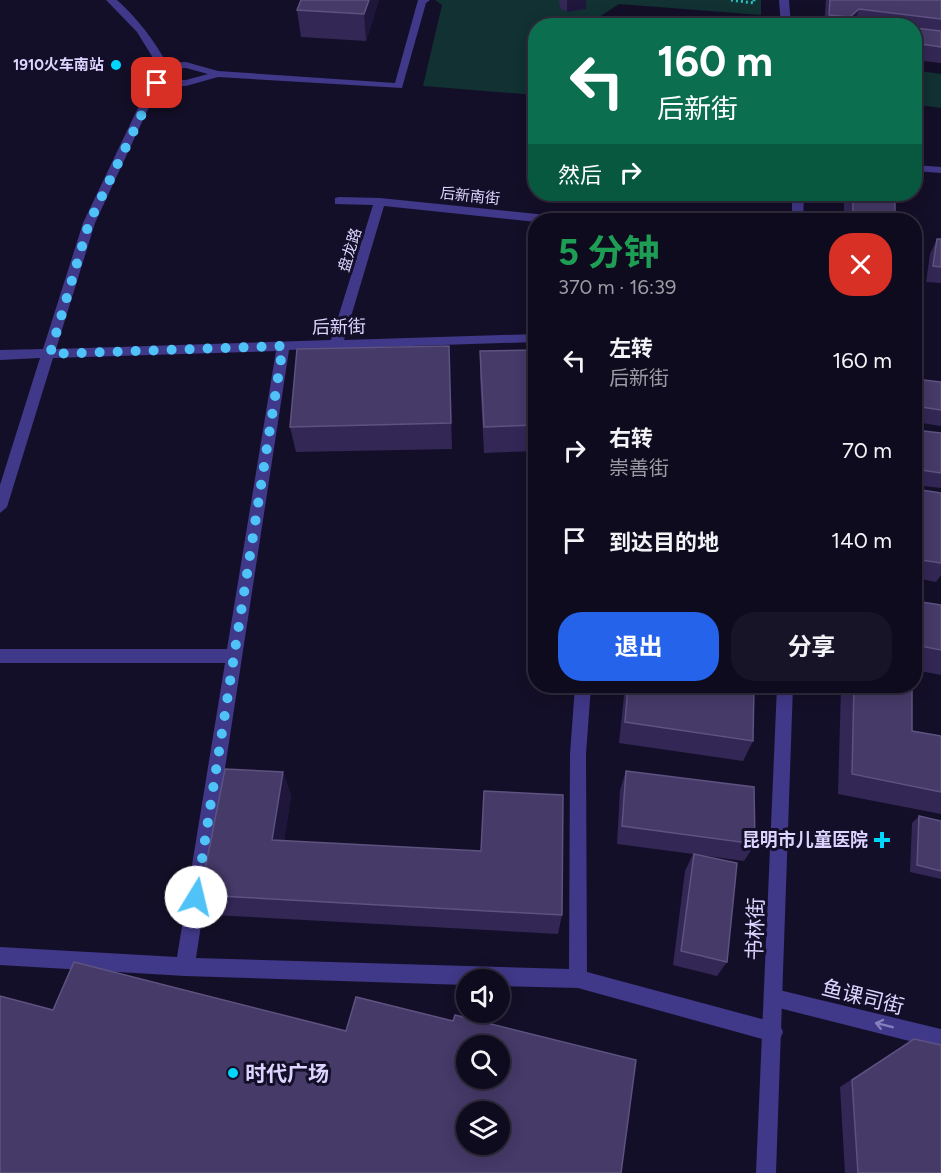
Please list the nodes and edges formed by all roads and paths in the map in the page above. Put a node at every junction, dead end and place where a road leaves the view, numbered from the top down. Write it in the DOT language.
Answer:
graph roads {
  1 [pos="111,0"];
  2 [pos="423,0"];
  3 [pos="731,0"];
  4 [pos="754,0"];
  5 [pos="784,0"];
  6 [pos="785,18"];
  7 [pos="163,66"];
  8 [pos="218,74"];
  9 [pos="157,83"];
  10 [pos="922,169"];
  11 [pos="941,170"];
  12 [pos="339,201"];
  13 [pos="380,202"];
  14 [pos="528,217"];
  15 [pos="528,338"];
  16 [pos="283,346"];
  17 [pos="336,346"];
  18 [pos="50,354"];
  19 [pos="0,355"];
  20 [pos="0,507"];
  21 [pos="234,656"];
  22 [pos="0,657"];
  23 [pos="582,693"];
  24 [pos="786,693"];
  25 [pos="0,956"];
  26 [pos="185,967"];
  27 [pos="578,979"];
  28 [pos="775,998"];
  29 [pos="773,1032"];
  30 [pos="941,1039"];
  31 [pos="766,1173"];
  1 -- 7 [label="street"];
  2 -- 8 [label="lane"];
  3 -- 4 [label="path"];
  5 -- 6 [label="street"];
  7 -- 8 [label="lane"];
  7 -- 9 [label="street"];
  8 -- 9 [label="lane"];
  9 -- 18 [label="street"];
  10 -- 11 [label="street"];
  12 -- 13 [label="street, 盘龙路"];
  13 -- 14 [label="street, 后新南街"];
  13 -- 17 [label="street, 盘龙路"];
  15 -- 17 [label="street, 后新街"];
  16 -- 17 [label="street, 后新街"];
  16 -- 18 [label="street, 后新街"];
  16 -- 21 [label="street"];
  18 -- 19 [label="street, 后新街"];
  18 -- 20 [label="street"];
  21 -- 22 [label="street"];
  21 -- 26 [label="street"];
  23 -- 27 [label="street"];
  24 -- 28 [label="street, 书林街"];
  25 -- 26 [label="street"];
  26 -- 27 [label="street"];
  27 -- 29 [label="street"];
  28 -- 29 [label="street, 书林街"];
  30 -- 28 [label="street, 鱼课司街, one-way"];
  29 -- 31 [label="street, 书林街"];
}
